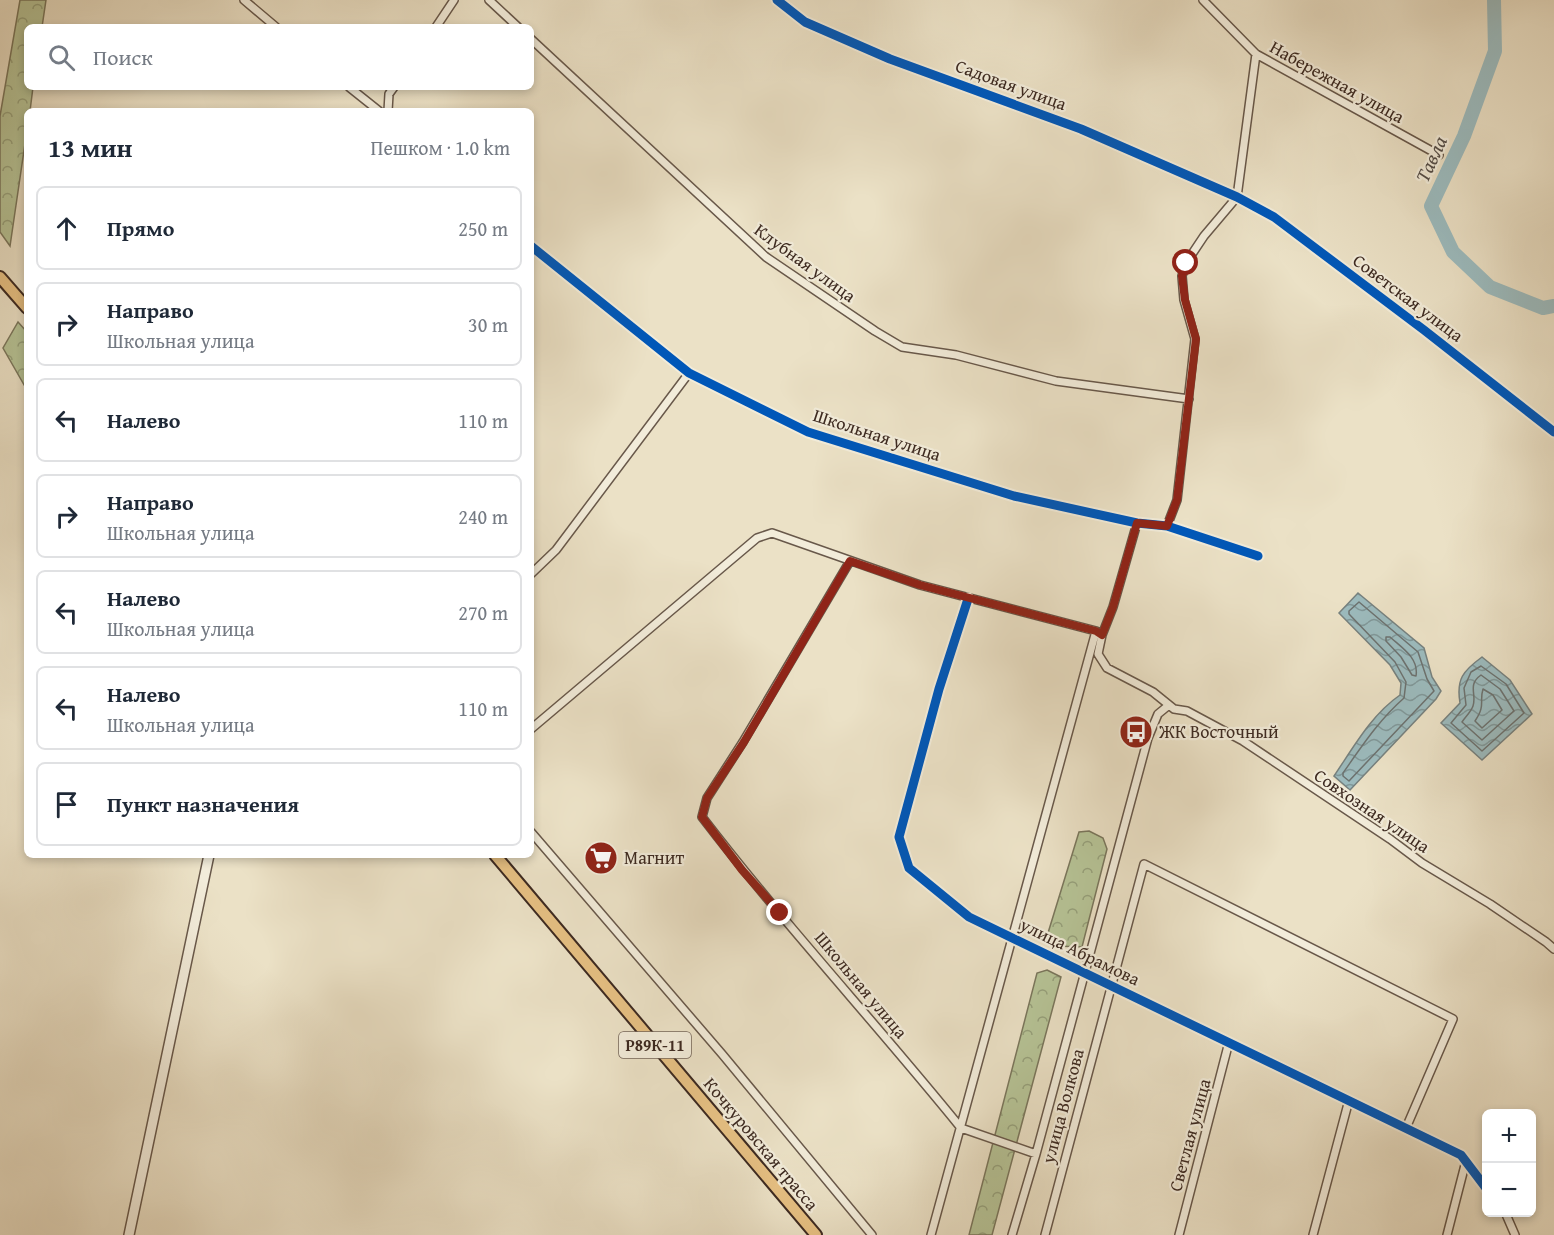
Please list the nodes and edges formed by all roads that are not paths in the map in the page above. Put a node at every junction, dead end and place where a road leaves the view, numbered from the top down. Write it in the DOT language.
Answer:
graph roads {
  1 [pos="244,0"];
  2 [pos="454,0"];
  3 [pos="489,0"];
  4 [pos="777,0"];
  5 [pos="1203,0"];
  6 [pos="272,24"];
  7 [pos="438,24"];
  8 [pos="515,24"];
  9 [pos="534,42"];
  10 [pos="1256,54"];
  11 [pos="354,90"];
  12 [pos="392,90"];
  13 [pos="375,108"];
  14 [pos="388,108"];
  15 [pos="1439,154"];
  16 [pos="1237,197"];
  17 [pos="534,248"];
  18 [pos="0,277"];
  19 [pos="24,305"];
  20 [pos="689,373"];
  21 [pos="1189,399"];
  22 [pos="1554,432"];
  23 [pos="1137,523"];
  24 [pos="1167,526"];
  25 [pos="1258,556"];
  26 [pos="850,561"];
  27 [pos="534,571"];
  28 [pos="968,599"];
  29 [pos="1099,633"];
  30 [pos="1169,705"];
  31 [pos="534,726"];
  32 [pos="534,835"];
  33 [pos="208,858"];
  34 [pos="498,858"];
  35 [pos="1011,937"];
  36 [pos="1554,949"];
  37 [pos="1085,973"];
  38 [pos="1110,985"];
  39 [pos="1229,1042"];
  40 [pos="1349,1100"];
  41 [pos="961,1128"];
  42 [pos="1406,1128"];
  43 [pos="1036,1154"];
  44 [pos="1466,1161"];
  45 [pos="1482,1183"];
  46 [pos="1507,1217"];
  47 [pos="129,1235"];
  48 [pos="816,1235"];
  49 [pos="872,1235"];
  50 [pos="931,1235"];
  51 [pos="1012,1235"];
  52 [pos="1045,1235"];
  53 [pos="1179,1235"];
  54 [pos="1313,1235"];
  55 [pos="1447,1235"];
  56 [pos="1515,1235"];
  1 -- 6 [label="street"];
  2 -- 7 [label="street"];
  3 -- 8 [label="street"];
  4 -- 16 [label="street, Садовая улица"];
  5 -- 10 [label="street, Набережная улица"];
  9 -- 21 [label="street, Клубная улица"];
  10 -- 15 [label="street, Набережная улица"];
  10 -- 16 [label="street"];
  11 -- 13 [label="street"];
  12 -- 14 [label="street"];
  16 -- 21 [label="street"];
  16 -- 22 [label="street, Советская улица"];
  17 -- 20 [label="street, Школьная улица"];
  18 -- 19 [label="main road"];
  20 -- 23 [label="street, Школьная улица"];
  20 -- 27 [label="street"];
  21 -- 24 [label="street"];
  23 -- 24 [label="street, Школьная улица"];
  23 -- 29 [label="street"];
  24 -- 25 [label="street, Школьная улица"];
  26 -- 28 [label="street"];
  26 -- 31 [label="street"];
  26 -- 41 [label="street, Школьная улица"];
  28 -- 29 [label="street"];
  28 -- 35 [label="street, улица Абрамова"];
  29 -- 30 [label="street, Совхозная улица"];
  29 -- 35 [label="street"];
  30 -- 36 [label="street, Совхозная улица"];
  30 -- 37 [label="street"];
  32 -- 49 [label="street"];
  33 -- 47 [label="street"];
  34 -- 48 [label="main road, Кочкуровская трасса / Р89К-11"];
  35 -- 37 [label="street, улица Абрамова"];
  35 -- 41 [label="street"];
  37 -- 38 [label="street, улица Абрамова"];
  37 -- 43 [label="street"];
  38 -- 39 [label="street, улица Абрамова"];
  38 -- 42 [label="street, улица Абрамова"];
  38 -- 52 [label="street, улица Волкова"];
  39 -- 40 [label="street, улица Абрамова"];
  39 -- 53 [label="street, Светлая улица"];
  40 -- 42 [label="street, улица Абрамова"];
  40 -- 54 [label="street"];
  41 -- 43 [label="street"];
  41 -- 50 [label="street"];
  42 -- 44 [label="street, улица Абрамова"];
  43 -- 51 [label="street"];
  44 -- 45 [label="street, улица Абрамова"];
  44 -- 55 [label="street"];
  46 -- 56 [label="street"];
}
